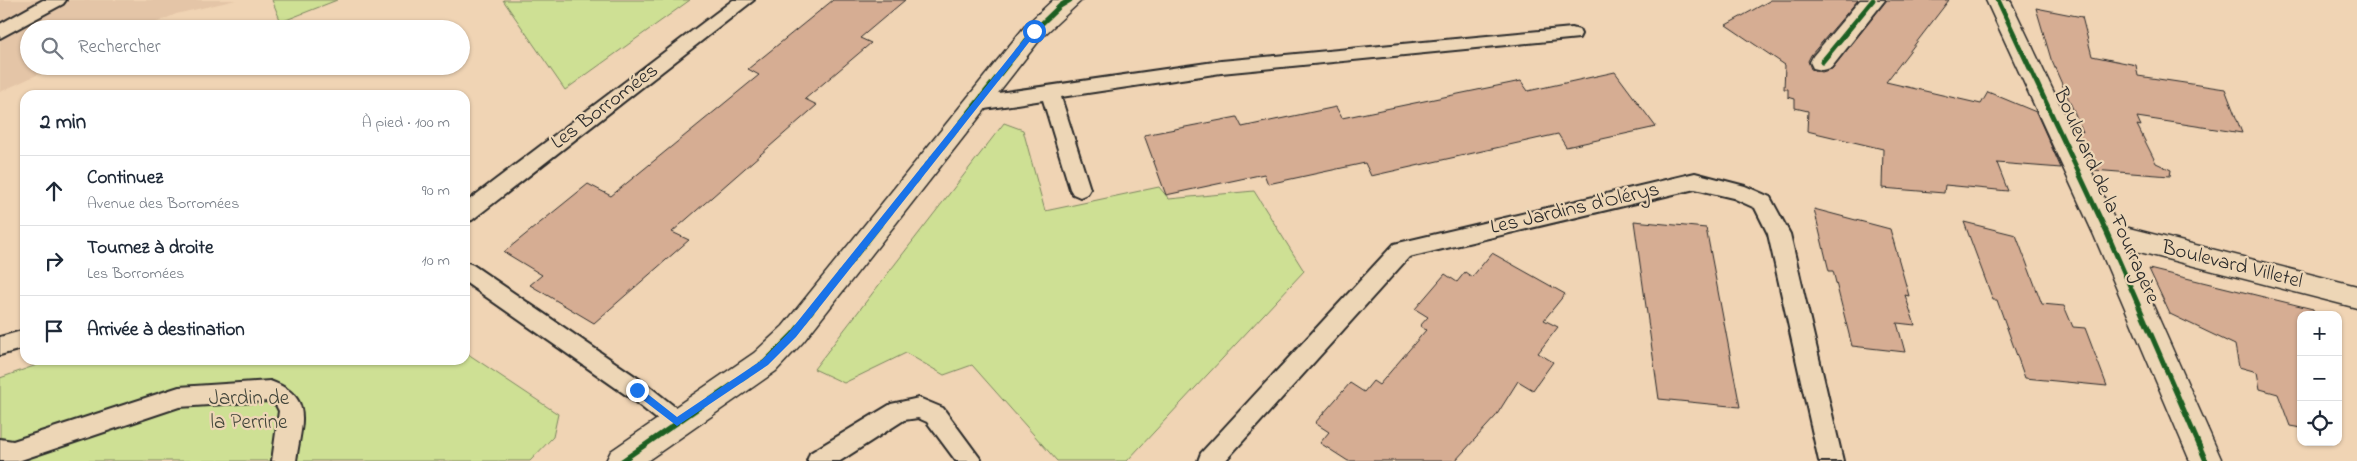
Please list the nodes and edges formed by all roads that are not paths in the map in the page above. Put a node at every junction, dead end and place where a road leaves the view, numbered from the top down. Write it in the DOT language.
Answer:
graph roads {
  1 [pos="56,0"];
  2 [pos="745,0"];
  3 [pos="1070,0"];
  4 [pos="1873,0"];
  5 [pos="1998,0"];
  6 [pos="21,20"];
  7 [pos="20,21"];
  8 [pos="0,32"];
  9 [pos="1572,34"];
  10 [pos="1822,62"];
  11 [pos="1050,92"];
  12 [pos="978,103"];
  13 [pos="1080,188"];
  14 [pos="470,210"];
  15 [pos="2107,233"];
  16 [pos="470,274"];
  17 [pos="2357,297"];
  18 [pos="20,340"];
  19 [pos="0,346"];
  20 [pos="677,422"];
  21 [pos="0,450"];
  22 [pos="284,461"];
  23 [pos="622,461"];
  24 [pos="819,461"];
  25 [pos="970,461"];
  26 [pos="1210,461"];
  27 [pos="1831,461"];
  28 [pos="2206,461"];
  1 -- 6 [label="lane"];
  2 -- 14 [label="lane, Les Borromées"];
  3 -- 12 [label="street"];
  4 -- 10 [label="street"];
  5 -- 15 [label="street, Boulevard de la Fourragère"];
  7 -- 8 [label="lane"];
  9 -- 11 [label="lane"];
  11 -- 12 [label="lane"];
  11 -- 13 [label="lane"];
  12 -- 20 [label="street"];
  15 -- 17 [label="street, Boulevard Villetel"];
  15 -- 28 [label="street, Boulevard de la Fourragère"];
  16 -- 20 [label="lane"];
  18 -- 19 [label="lane"];
  20 -- 23 [label="street"];
  21 -- 22 [label="lane"];
  24 -- 25 [label="lane"];
  26 -- 27 [label="lane, Les Jardins d'Olérys"];
}
